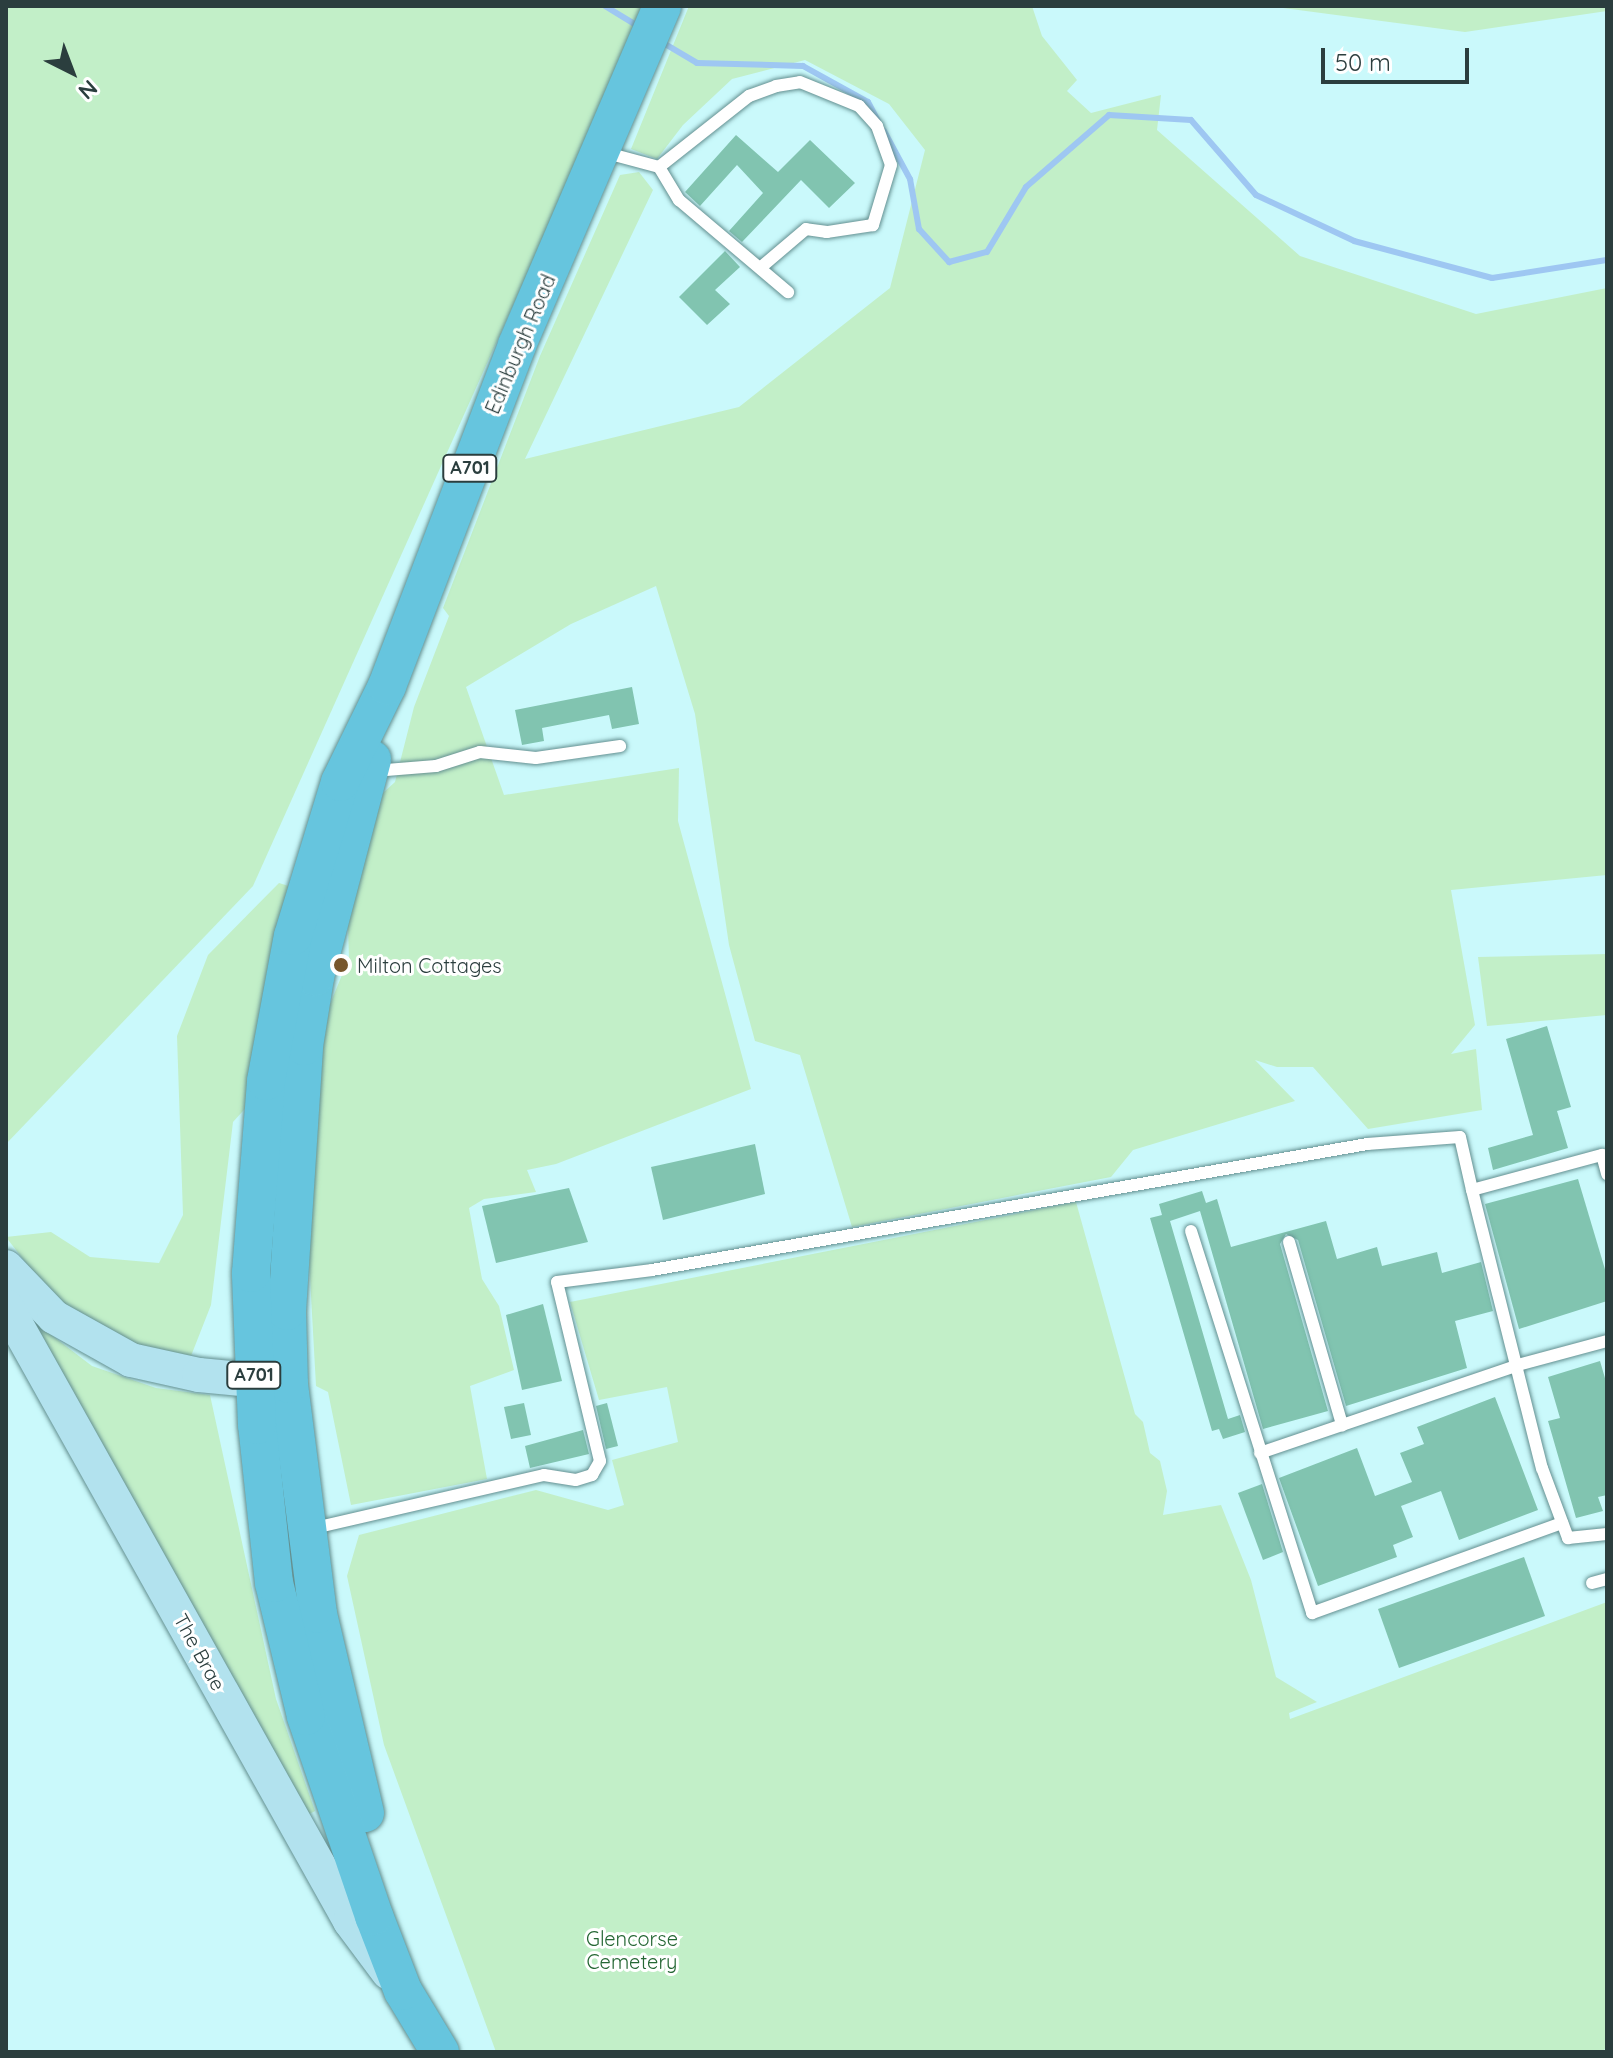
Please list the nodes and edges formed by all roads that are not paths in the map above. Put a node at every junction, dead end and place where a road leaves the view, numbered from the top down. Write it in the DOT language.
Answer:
graph roads {
  1 [pos="662,8"];
  2 [pos="600,151"];
  3 [pos="659,167"];
  4 [pos="760,268"];
  5 [pos="788,292"];
  6 [pos="387,686"];
  7 [pos="620,746"];
  8 [pos="370,770"];
  9 [pos="1607,1174"];
  10 [pos="1472,1190"];
  11 [pos="1191,1231"];
  12 [pos="1289,1242"];
  13 [pos="6,1267"];
  14 [pos="6,1306"];
  15 [pos="1607,1341"];
  16 [pos="1518,1365"];
  17 [pos="272,1382"];
  18 [pos="1342,1425"];
  19 [pos="1260,1453"];
  20 [pos="1562,1523"];
  21 [pos="1607,1534"];
  22 [pos="287,1535"];
  23 [pos="1607,1579"];
  24 [pos="1592,1583"];
  25 [pos="403,1991"];
  26 [pos="442,2052"];
  1 -- 2 [label="main road, Edinburgh Road / A701"];
  2 -- 3 [label="lane"];
  2 -- 6 [label="main road, Edinburgh Road / A701"];
  3 -- 4 [label="lane"];
  3 -- 4 [label="lane"];
  4 -- 5 [label="lane"];
  6 -- 8 [label="main road, A701"];
  6 -- 17 [label="main road, A701"];
  7 -- 8 [label="lane"];
  8 -- 17 [label="main road, A701"];
  9 -- 10 [label="lane"];
  10 -- 16 [label="lane"];
  10 -- 22 [label="lane"];
  11 -- 19 [label="lane"];
  12 -- 18 [label="lane"];
  13 -- 17 [label="main road"];
  14 -- 25 [label="main road, The Brae"];
  15 -- 16 [label="lane"];
  16 -- 18 [label="lane"];
  16 -- 20 [label="lane"];
  17 -- 22 [label="main road, A701"];
  18 -- 19 [label="lane"];
  19 -- 20 [label="lane"];
  20 -- 21 [label="lane"];
  22 -- 25 [label="main road, A701"];
  22 -- 26 [label="main road, A701"];
  23 -- 24 [label="lane"];
  25 -- 26 [label="main road, A701"];
}
